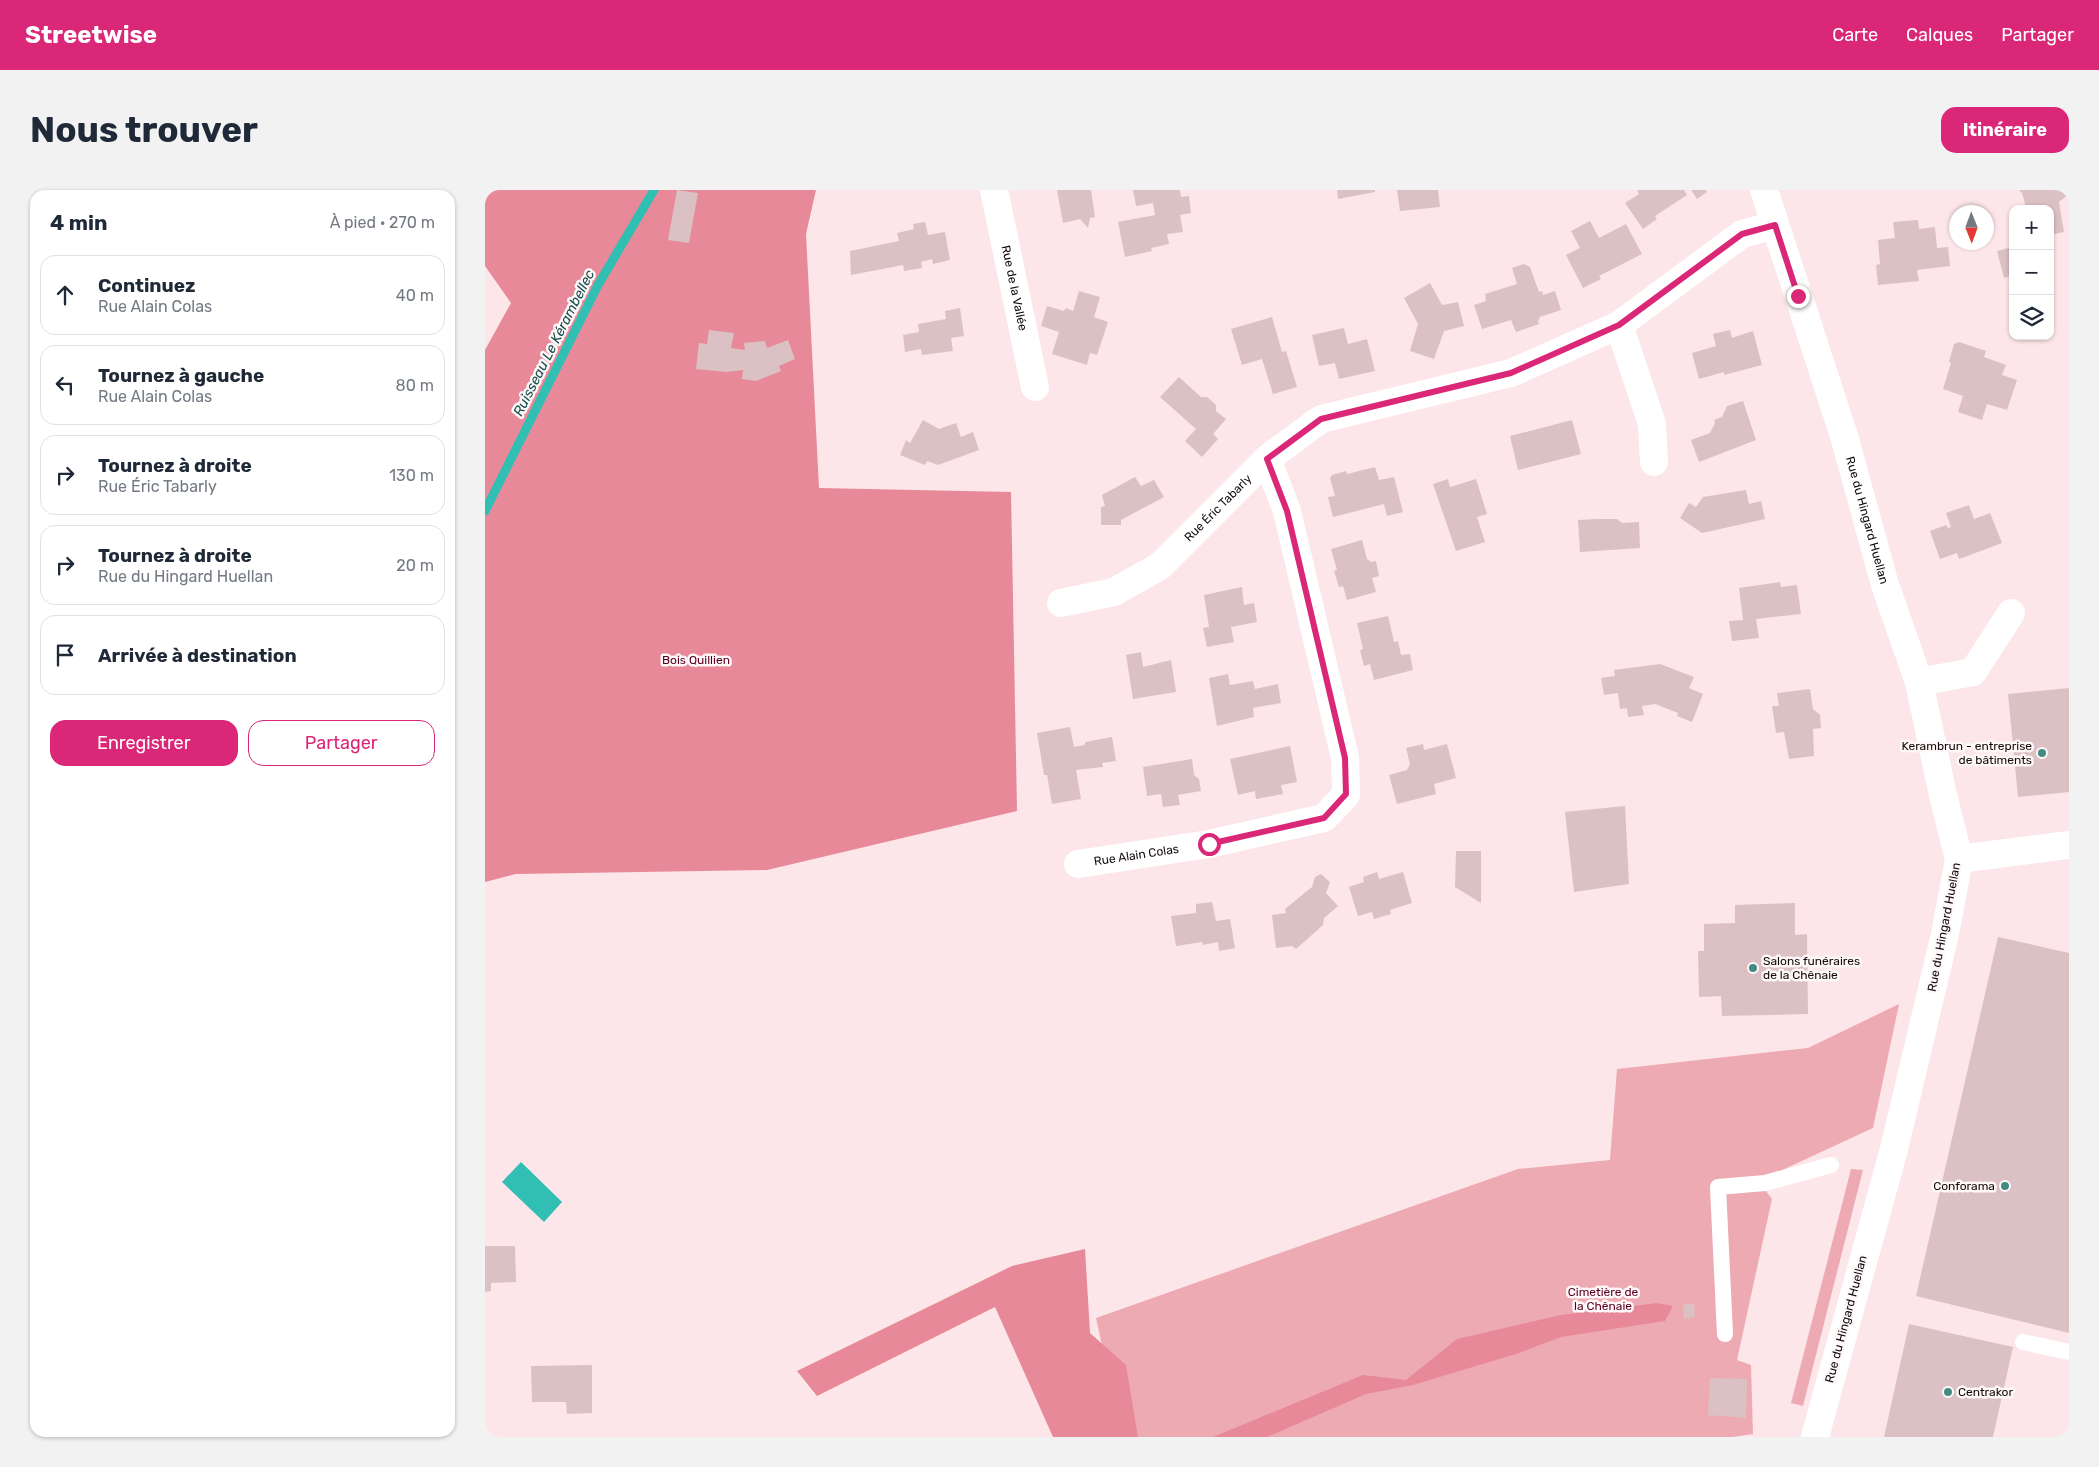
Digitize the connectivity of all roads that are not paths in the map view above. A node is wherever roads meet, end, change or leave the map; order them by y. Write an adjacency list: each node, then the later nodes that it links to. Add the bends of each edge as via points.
1 (994, 190): 5 (street, Rue de la Vallée)
2 (1764, 190): 3 (street, Rue du Hingard Huellan)
3 (1775, 225): 4 (street, Rue Éric Tabarly, via 1742,234); 10 (street, Rue du Hingard Huellan, via 1844,436 1885,585)
4 (1619, 325): 6 (street, Rue Éric Tabarly, via 1511,373 1321,419); 7 (street, via 1652,424)
5 (1035, 387)
6 (1267, 459): 8 (street, Rue Éric Tabarly, via 1160,566 1114,592); 13 (street, Rue Alain Colas, via 1287,511 1339,730 1345,758 1346,794 1324,818 1209,844)
7 (1654, 462)
8 (1061, 603)
9 (2011, 613): 10 (street, via 1973,672)
10 (1919, 682): 12 (street, Rue du Hingard Huellan)
11 (2069, 845): 12 (street)
12 (1959, 859): 18 (street, Rue du Hingard Huellan, via 1945,934 1894,1149)
13 (1078, 864)
14 (1831, 1165): 15 (lane, via 1765,1183 1718,1186)
15 (1725, 1334)
16 (2023, 1342): 17 (lane)
17 (2069, 1352)
18 (1815, 1437)

